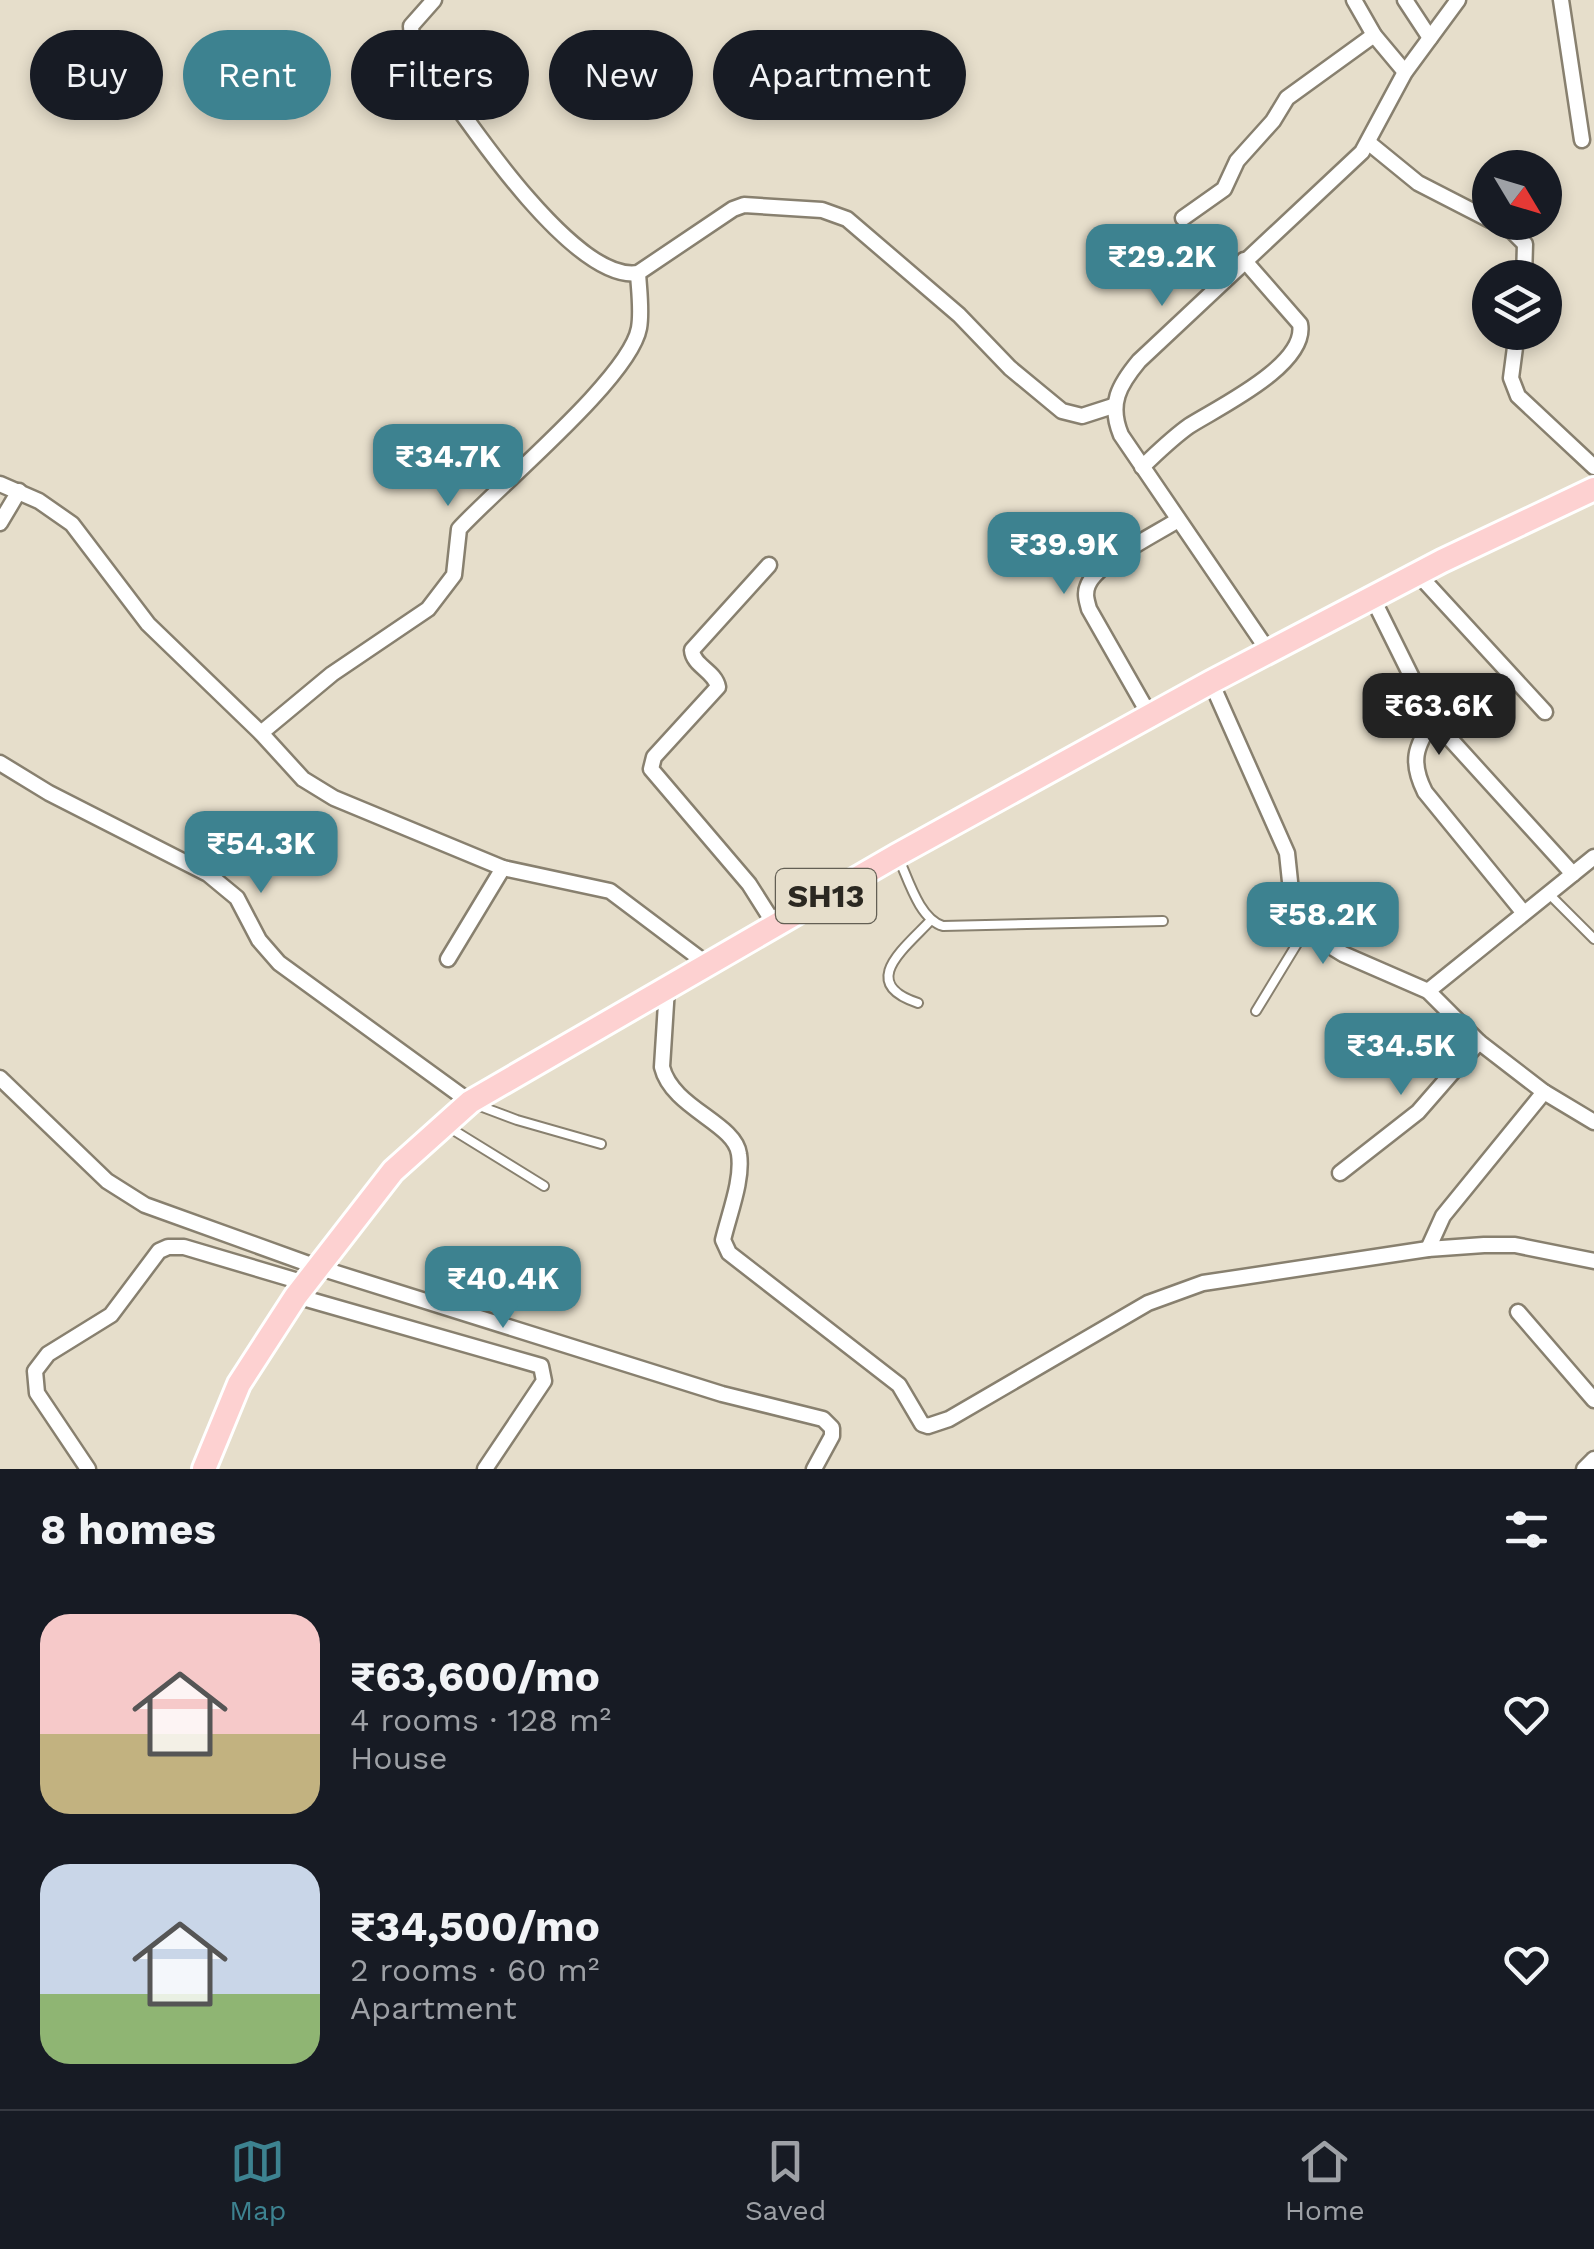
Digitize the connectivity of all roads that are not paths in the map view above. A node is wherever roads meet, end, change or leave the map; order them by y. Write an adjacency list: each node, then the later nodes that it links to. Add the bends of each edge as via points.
1 (434, 0): 14 (street, via 411,26 412,39 500,166 590,256)
2 (1354, 0): 6 (street)
3 (1405, 0): 7 (street)
4 (1458, 0): 7 (street)
5 (1561, 0): 9 (street)
6 (1374, 35): 8 (street); 12 (street, via 1287,98 1224,188)
7 (1430, 38): 8 (street)
8 (1406, 72): 10 (street)
9 (1582, 140)
10 (1369, 143): 11 (street, via 1418,183); 13 (street)
11 (1472, 210)
12 (1183, 218)
13 (1244, 260): 16 (street, via 1139,361); 17 (street, via 1300,324 1297,344 1260,385 1186,428)
14 (638, 274): 16 (street, via 744,205 822,210 860,228 1062,411 1082,416); 31 (street, via 639,327 626,357 459,529 446,589 414,621 332,674)
15 (1515, 350): 19 (street, via 1511,378 1518,396)
16 (1113, 406): 17 (street, via 1120,435)
17 (1142, 468): 21 (street)
18 (0, 484): 20 (street)
19 (1593, 485): 24 (main road, SH13)
20 (19, 491): 22 (street); 31 (street, via 72,524 148,624)
21 (1178, 520): 26 (street); 29 (street, via 1104,568 1086,593)
22 (0, 523)
23 (769, 565): 41 (street, via 692,650 718,687 654,757 652,769)
24 (1418, 574): 25 (main road, SH13); 28 (street)
25 (1372, 597): 26 (main road, SH13); 30 (street)
26 (1269, 652): 27 (main road, SH13)
27 (1211, 682): 29 (main road, SH13); 42 (street, via 1286,853 1293,910)
28 (1545, 712)
29 (1150, 716): 33 (main road, SH13)
30 (1433, 720): 36 (street); 38 (street, via 1414,754 1425,792)
31 (261, 733): 35 (street, via 290,768 334,798)
32 (0, 762): 53 (street, via 217,881 278,962)
33 (897, 855): 39 (lane); 41 (main road, SH13)
34 (1594, 857): 36 (street)
35 (502, 868): 44 (street); 45 (street, via 610,892)
36 (1572, 874): 37 (street)
37 (1548, 893): 38 (street); 43 (lane)
38 (1523, 912): 47 (street)
39 (931, 920): 40 (lane, via 944,926); 48 (lane, via 888,975 896,994)
40 (1162, 921)
41 (775, 925): 45 (main road, SH13)
42 (1306, 930): 47 (street); 49 (lane)
43 (1594, 939)
44 (448, 960)
45 (707, 964): 46 (main road, SH13)
46 (666, 988): 53 (main road, SH13); 59 (street, via 664,1078 739,1151 723,1240 730,1253 900,1385 922,1424 948,1418 1174,1291)
47 (1428, 990): 50 (street)
48 (918, 1003)
49 (1256, 1011)
50 (1479, 1042): 52 (street); 57 (street, via 1418,1112)
51 (0, 1078): 61 (street, via 123,1193)
52 (1544, 1092): 54 (street); 59 (street, via 1444,1216)
53 (470, 1102): 55 (main road, SH13); 56 (lane)
54 (1594, 1122)
55 (444, 1124): 58 (lane); 61 (main road, SH13, via 393,1172)
56 (602, 1144)
57 (1340, 1173)
58 (544, 1186)
59 (1428, 1249): 60 (street, via 1515,1245)
60 (1594, 1260)
61 (306, 1282): 65 (street, via 184,1248 159,1251 111,1315 48,1354 35,1371 37,1392); 66 (main road, SH13, via 239,1384); 67 (street, via 541,1366 544,1381); 68 (street, via 823,1418 832,1436)
62 (1518, 1312): 63 (street)
63 (1594, 1400)
64 (1594, 1459): 69 (street)
65 (88, 1469)
66 (204, 1469)
67 (485, 1469)
68 (814, 1469)
69 (1584, 1469)

